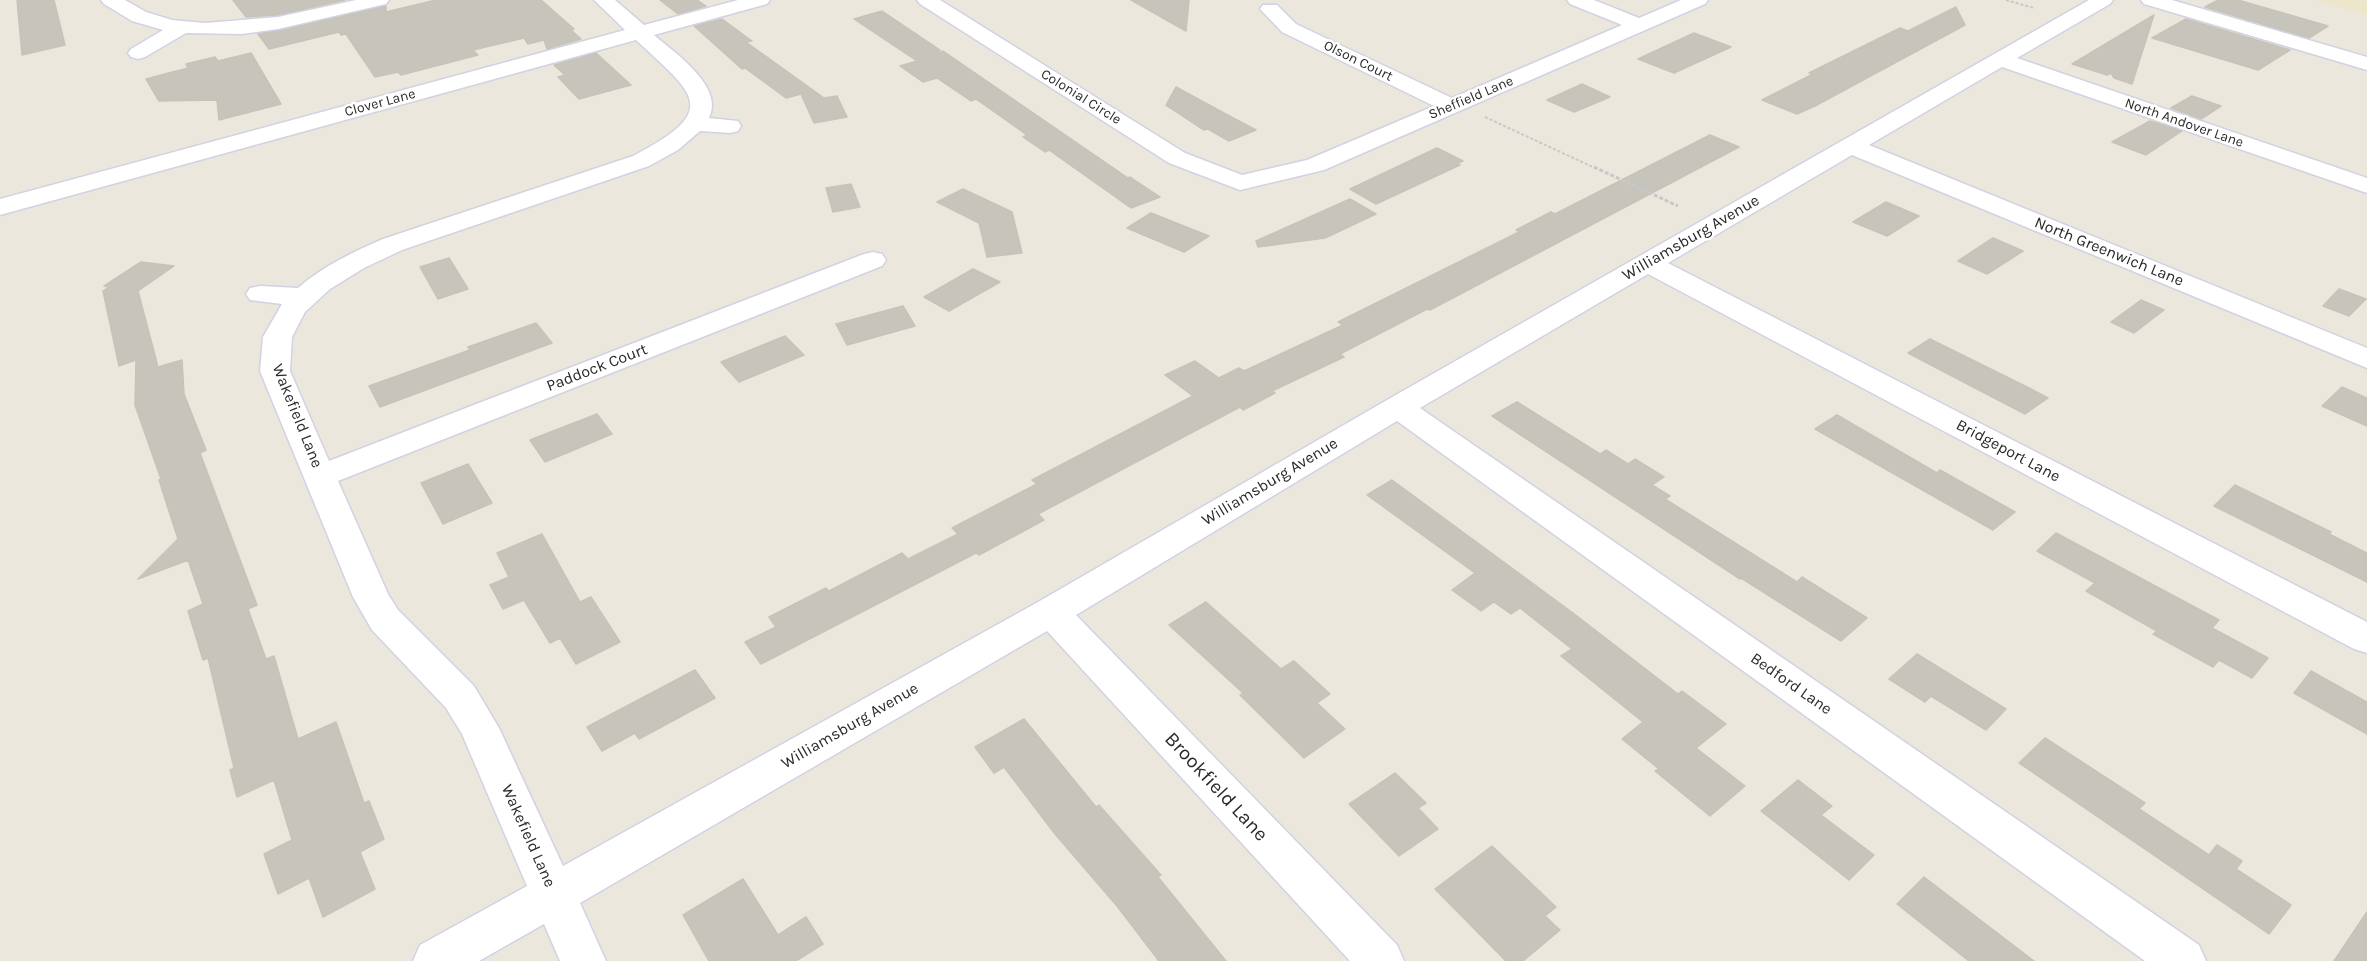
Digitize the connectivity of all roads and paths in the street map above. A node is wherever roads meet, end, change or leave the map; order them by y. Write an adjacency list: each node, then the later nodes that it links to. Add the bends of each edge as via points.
1 (111, 0): 14 (street, via 138,17)
2 (379, 0): 14 (street, via 259,25)
3 (604, 0): 15 (street)
4 (760, 0): 15 (street, Clover Lane)
5 (927, 0): 24 (street, Colonial Circle, via 1177,158)
6 (1577, 0): 13 (street)
7 (1698, 0): 13 (street, Sheffield Lane)
8 (2006, 0): 12 (path)
9 (2103, 0): 17 (street, Williamsburg Avenue)
10 (2151, 0): 18 (street)
11 (1270, 9): 19 (street, Olson Court, via 1289,28)
12 (2034, 9)
13 (1639, 25): 19 (street, Sheffield Lane)
14 (182, 27): 16 (street)
15 (638, 33): 21 (street, via 699,90 702,104); 27 (street, Clover Lane)
16 (138, 53)
17 (2002, 60): 23 (street, Williamsburg Avenue); 25 (street, North Andover Lane)
18 (2367, 64)
19 (1452, 106): 24 (street, Sheffield Lane, via 1302,170)
20 (1476, 113): 26 (path)
21 (694, 124): 22 (street); 31 (street, Wakefield Lane, via 641,161 378,250 350,263)
22 (730, 126)
23 (1852, 146): 29 (street, Williamsburg Avenue); 32 (street, North Greenwich Lane)
24 (1240, 183)
25 (2367, 186)
26 (1678, 206)
27 (0, 207)
28 (873, 260): 34 (street, Paddock Court)
29 (1648, 263): 33 (street, Williamsburg Avenue); 36 (street, Bridgeport Lane)
30 (260, 294): 31 (street)
31 (304, 297): 34 (street, Wakefield Lane, via 278,334 273,356 275,371)
32 (2367, 359)
33 (1398, 407): 35 (street, Williamsburg Avenue); 41 (street, Bedford Lane)
34 (321, 476): 37 (street, Wakefield Lane, via 384,620 460,697 479,728)
35 (1051, 612): 37 (street, Williamsburg Avenue); 40 (street, Brookfield Lane)
36 (2367, 639)
37 (554, 894): 38 (street, Williamsburg Avenue); 39 (street, Wakefield Lane)
38 (436, 961)
39 (583, 961)
40 (1382, 961)
41 (2183, 961)

